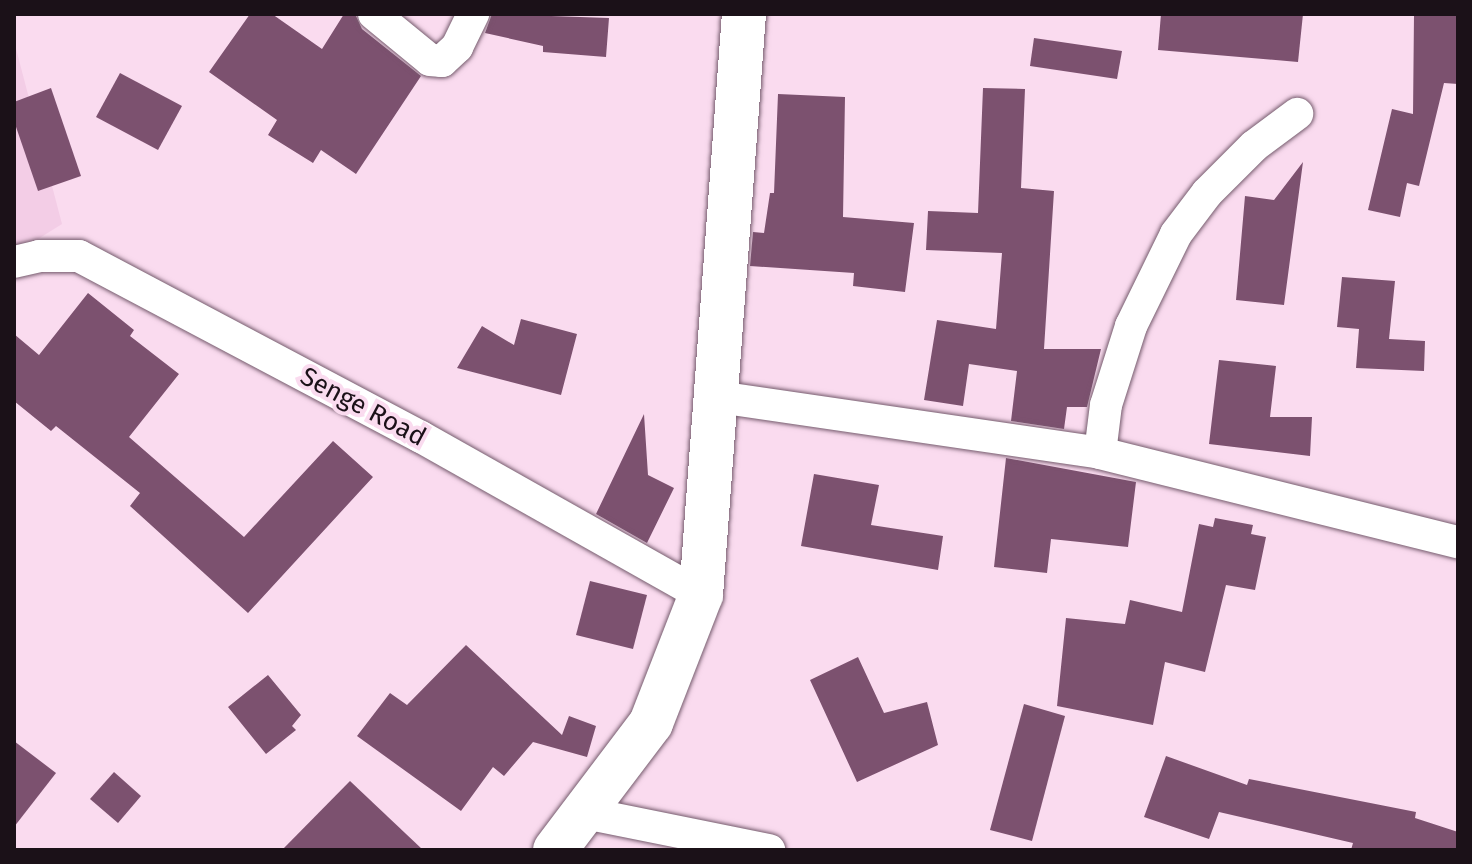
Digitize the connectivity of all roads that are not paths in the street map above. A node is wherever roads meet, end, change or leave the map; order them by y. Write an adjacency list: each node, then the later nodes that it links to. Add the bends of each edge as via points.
1 (374, 14): 2 (street, via 430,60 442,61 457,47)
2 (473, 14)
3 (744, 14): 6 (street)
4 (1297, 114): 7 (street, via 1254,146 1176,234 1131,326 1106,405)
5 (14, 262): 9 (street, Senge Road, via 79,256 421,437)
6 (718, 397): 7 (street); 9 (street)
7 (1100, 453): 8 (street)
8 (1458, 542)
9 (701, 595): 10 (street, via 651,723)
10 (585, 813): 11 (street); 12 (street)
11 (555, 850)
12 (769, 850)

